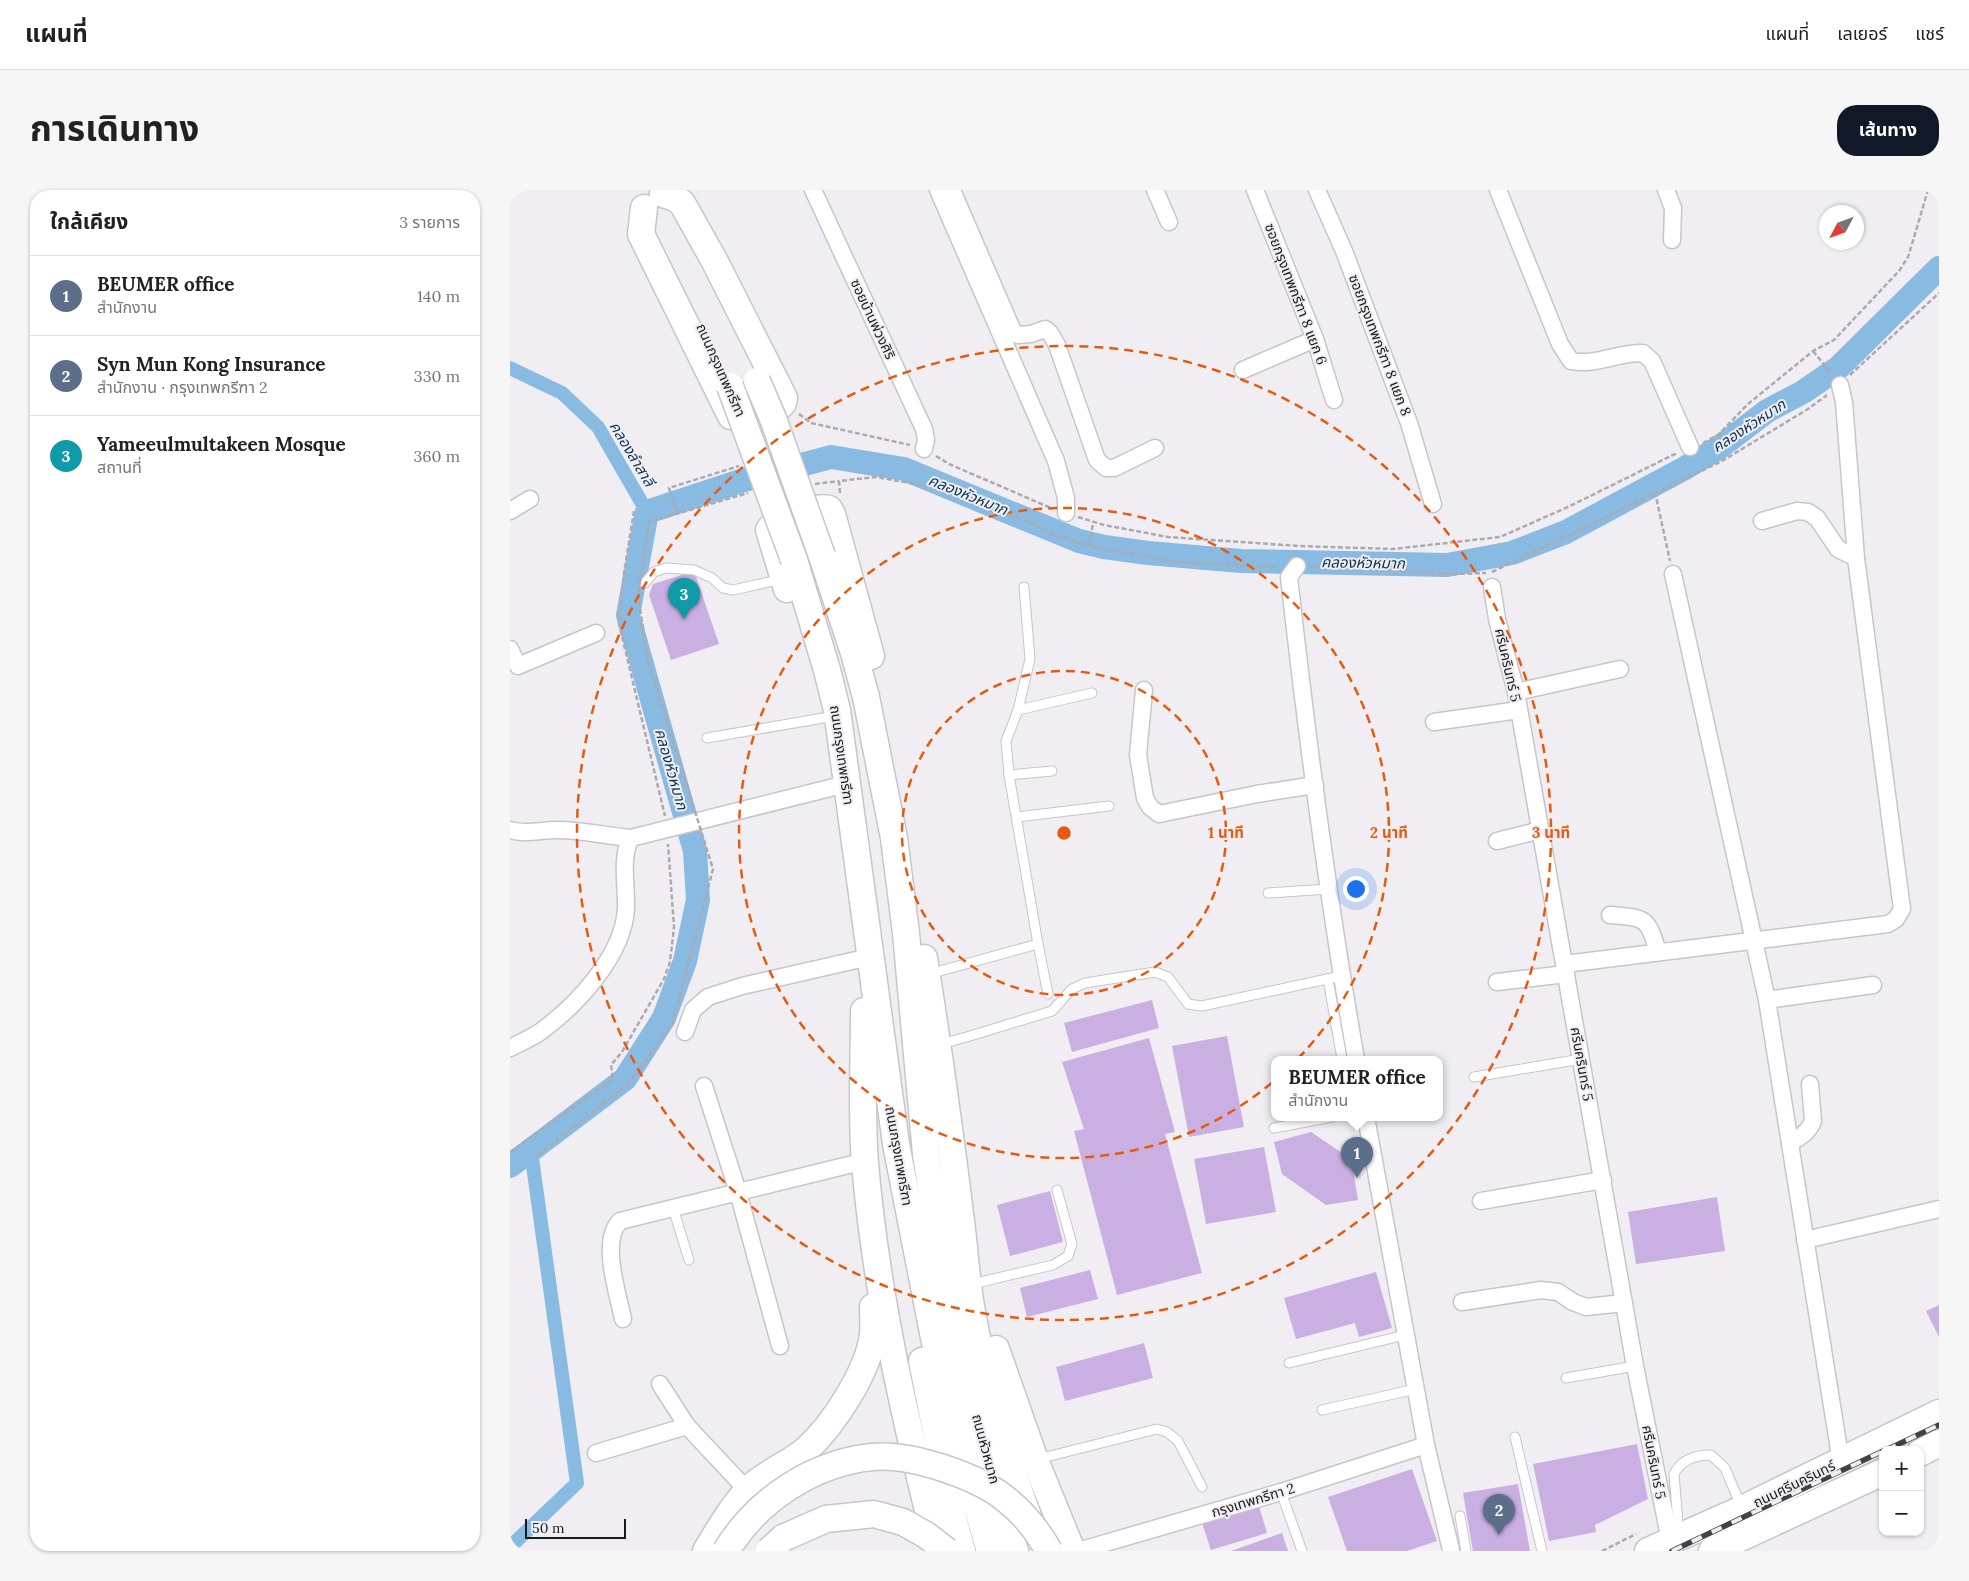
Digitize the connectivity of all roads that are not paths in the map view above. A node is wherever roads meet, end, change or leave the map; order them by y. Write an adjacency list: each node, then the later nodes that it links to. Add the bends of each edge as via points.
1 (813, 190): 18 (street, ซอยบ้านพ่วงศิริ, via 924,429)
2 (938, 190): 22 (street, via 1056,461 1064,486)
3 (952, 190): 17 (street, via 1012,329 1017,335 1045,329 1057,345 1097,460 1106,468 1114,468)
4 (1155, 190): 10 (street)
5 (1255, 190): 12 (street, ซอยกรุงเทพกรีฑา 8 แยก 6)
6 (1317, 190): 20 (street, ซอยกรุงเทพกรีฑา 8 แยก 8, via 1410,423)
7 (1498, 190): 16 (street, via 1560,344 1571,360 1585,363 1643,353 1652,361)
8 (1666, 190): 11 (street, via 1673,208)
9 (651, 195): 9 (main road, via 673,197 682,203 784,398 780,406 740,417 730,416 641,234); 26 (main road, ถนนกรุงเทพกรีฑา, bridge, via 730,386); 37 (main road, ถนนกรุงเทพกรีฑา, bridge, via 757,381 822,556)
10 (1169, 222)
11 (1672, 240)
12 (1315, 339): 13 (street); 15 (street, ซอยกรุงเทพกรีฑา 8 แยก 6)
13 (1243, 370)
14 (1838, 382): 24 (street, via 1844,402)
15 (1334, 400)
16 (1690, 447)
17 (1155, 448)
18 (924, 450)
19 (530, 499): 21 (street)
20 (1433, 504)
21 (510, 511)
22 (1066, 513)
23 (1762, 521): 24 (street, via 1797,511 1808,512 1817,518 1838,549)
24 (1856, 558): 58 (street, via 1902,909 1888,924)
25 (1297, 566): 46 (street, via 1289,577)
26 (789, 570): 28 (lane, via 734,590 724,588 694,570 666,568 654,572); 37 (main road, via 769,530 794,515 820,507 829,509 871,651 873,683); 40 (main road, ถนนกรุงเทพกรีฑา, via 827,670)
27 (1673, 574): 58 (street)
28 (645, 583)
29 (1024, 587): 38 (lane, via 1030,659)
30 (1492, 587): 35 (street, ศรีนครินทร์ 5)
31 (596, 633): 32 (street, via 518,666)
32 (510, 649)
33 (1620, 669): 35 (street)
34 (1144, 690): 46 (street, via 1138,755 1145,798 1159,814)
35 (1516, 692): 39 (street, ศรีนครินทร์ 5)
36 (1092, 693): 38 (lane)
37 (866, 697): 52 (main road, ถนนกรุงเทพกรีฑา)
38 (1018, 710): 44 (lane, via 1006,741)
39 (1519, 710): 41 (street); 50 (street, ศรีนครินทร์ 5)
40 (837, 713): 42 (lane); 45 (main road, ถนนกรุงเทพกรีฑา)
41 (1434, 722)
42 (707, 738)
43 (1052, 771): 44 (lane)
44 (1009, 775): 48 (lane)
45 (846, 784): 51 (street); 57 (main road, ถนนกรุงเทพกรีฑา)
46 (1315, 785): 54 (street)
47 (1109, 806): 48 (lane)
48 (1017, 817): 59 (lane)
49 (510, 830): 51 (street, via 521,833 581,831)
50 (1541, 830): 53 (street); 62 (street, ศรีนครินทร์ 5)
51 (631, 838): 71 (street, via 626,847 625,921 617,944 602,969 570,1007 539,1033)
52 (894, 838): 63 (main road, via 911,894); 100 (main road, ถนนกรุงเทพกรีฑา)
53 (1497, 841)
54 (1329, 889): 55 (lane); 64 (street)
55 (1268, 892)
56 (1610, 915): 60 (street, via 1643,920 1650,926)
57 (865, 925): 61 (main road); 82 (main road, ถนนกรุงเทพกรีฑา)
58 (1753, 940): 60 (street); 68 (street)
59 (1038, 944): 63 (lane); 67 (lane)
60 (1658, 952): 62 (street)
61 (865, 958): 69 (street, via 708,997 692,1010); 83 (main road)
62 (1566, 969): 65 (street); 74 (street, ศรีนครินทร์ 5)
63 (927, 975): 70 (main road)
64 (1334, 978): 70 (lane, via 1202,1006 1188,1004 1168,977 1155,972 1085,983 1072,989 1052,1011); 72 (lane); 73 (street)
65 (1497, 982)
66 (1873, 985): 68 (street)
67 (1048, 994)
68 (1767, 1000): 81 (street)
69 (685, 1032)
70 (937, 1045): 91 (main road)
71 (510, 1048)
72 (1342, 1056)
73 (1355, 1056)
74 (1581, 1059): 75 (lane); 84 (street, ศรีนครินทร์ 5)
75 (1474, 1077)
76 (1810, 1084): 81 (street, via 1811,1127)
77 (704, 1086): 86 (street)
78 (1311, 1121): 80 (lane)
79 (1367, 1121): 98 (street)
80 (1274, 1128)
81 (1790, 1143): 92 (street)
82 (896, 1144): 100 (main road, ถนนกรุงเทพกรีฑา); 129 (main road, via 901,1246 933,1424)
83 (865, 1161): 86 (street); 90 (main road)
84 (1603, 1180): 87 (street); 96 (street, ศรีนครินทร์ 5)
85 (1057, 1190): 94 (lane, via 1072,1244 1068,1256 1053,1265)
86 (738, 1192): 88 (street); 99 (street)
87 (1481, 1202)
88 (673, 1208): 93 (lane); 97 (street, via 620,1221 616,1225 611,1240 612,1267)
89 (1939, 1209): 92 (street)
90 (870, 1214): 118 (main road, via 873,1336 860,1377 840,1410 807,1449); 127 (main road, bridge, via 888,1333)
91 (961, 1223): 94 (main road); 132 (main road, via 969,1294 985,1368 1020,1494)
92 (1805, 1240): 115 (street)
93 (689, 1260)
94 (976, 1283): 114 (main road, via 993,1342)
95 (1462, 1302): 96 (street, via 1542,1290 1558,1292 1586,1307)
96 (1624, 1302): 102 (street, ศรีนครินทร์ 5)
97 (623, 1319)
98 (1405, 1335): 101 (lane); 105 (street)
99 (780, 1346)
100 (948, 1350): 130 (main road, ถนนหัวหมาก, via 956,1435); 131 (main road, ถนนหัวหมาก, via 980,1431)
101 (1289, 1362)
102 (1635, 1366): 103 (lane); 122 (street, ศรีนครินทร์ 5)
103 (1566, 1378)
104 (660, 1384): 108 (street)
105 (1416, 1388): 106 (lane); 111 (street)
106 (1322, 1410)
107 (1939, 1413): 115 (main road, ถนนศรีนครินทร์)
108 (687, 1426): 113 (street); 118 (street)
109 (1515, 1437): 137 (lane)
110 (1939, 1443): 112 (main road)
111 (1426, 1445): 119 (street, กรุงเทพกรีฑา 2); 123 (street)
112 (1924, 1451)
113 (596, 1453)
114 (1036, 1460): 117 (lane, via 1157,1429 1178,1440); 134 (main road)
115 (1841, 1462): 120 (main road, ถนนศรีนครินทร์)
116 (1879, 1474): 138 (main road, ถนนศรีนครินทร์)
117 (1202, 1487)
118 (748, 1491): 124 (main road)
119 (1281, 1492): 135 (street, กรุงเทพกรีฑา 2); 136 (lane)
120 (1742, 1509): 122 (main road, ถนนศรีนครินทร์); 122 (lane, via 1725,1468 1710,1455 1702,1455 1683,1462 1674,1474)
121 (1460, 1516): 123 (lane)
122 (1665, 1537)
123 (1458, 1550)
124 (706, 1551)
125 (726, 1551): 133 (main road, bridge, via 755,1514 791,1485 832,1466 873,1457 919,1460 967,1476 1007,1500 1041,1536)
126 (769, 1551): 128 (main road, bridge, via 783,1538 826,1519 874,1514 903,1522)
127 (938, 1551)
128 (947, 1551)
129 (962, 1551)
130 (990, 1551)
131 (1015, 1551)
132 (1041, 1551)
133 (1048, 1551)
134 (1072, 1551)
135 (1078, 1551)
136 (1302, 1551)
137 (1542, 1551)
138 (1712, 1551)

